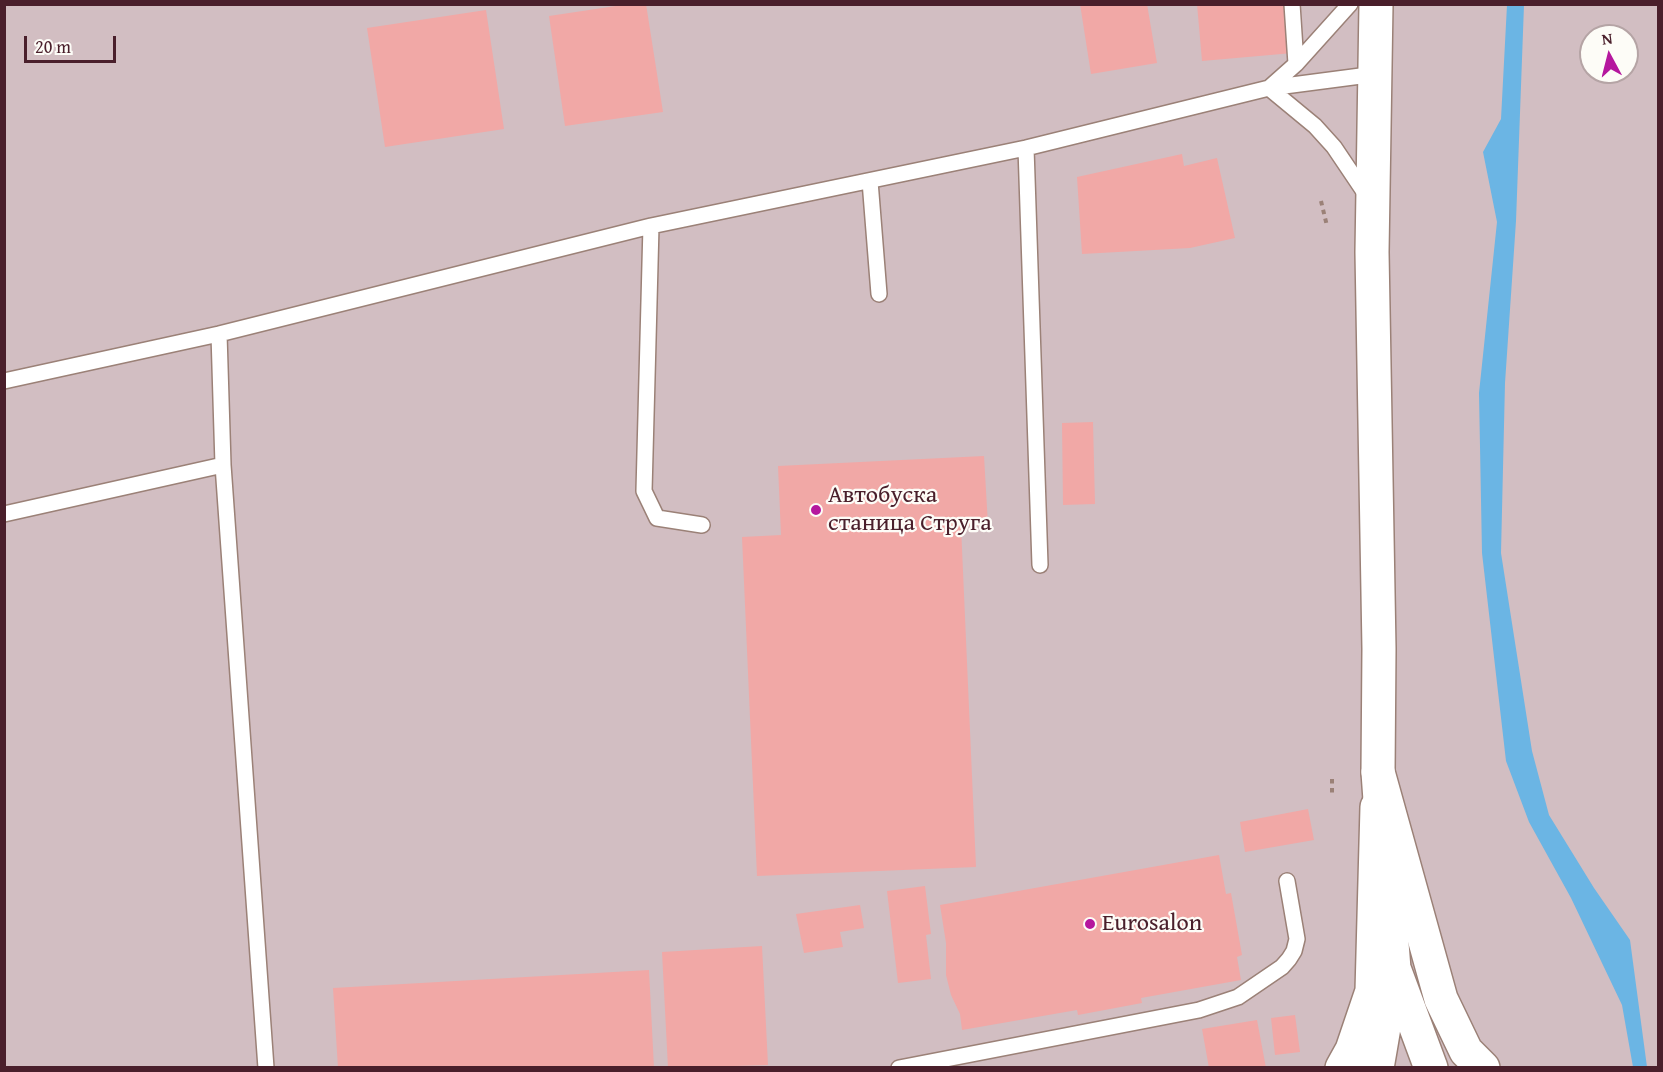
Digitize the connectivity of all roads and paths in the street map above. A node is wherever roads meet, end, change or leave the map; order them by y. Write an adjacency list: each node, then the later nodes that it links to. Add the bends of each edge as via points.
1 (1292, 4): 4 (lane)
2 (1350, 4): 4 (lane)
3 (1376, 4): 5 (main road)
4 (1296, 64): 6 (lane)
5 (1376, 74): 6 (lane); 10 (main road)
6 (1269, 88): 7 (lane); 10 (lane, via 1334,147)
7 (1026, 148): 8 (lane); 19 (lane)
8 (870, 181): 11 (lane); 13 (lane)
9 (1321, 201): 12 (path)
10 (1373, 206): 20 (main road)
11 (651, 226): 14 (lane); 18 (lane, via 644,491 657,518)
12 (1328, 226)
13 (879, 294)
14 (219, 334): 15 (lane); 16 (lane)
15 (4, 381)
16 (223, 465): 17 (lane); 27 (lane)
17 (4, 514)
18 (702, 525)
19 (1041, 566)
20 (1378, 772): 24 (main road); 29 (main road, via 1372,991); 32 (main road, via 1441,999 1467,1052)
21 (1332, 779): 22 (path)
22 (1332, 796)
23 (1287, 881): 25 (lane, via 1297,939 1294,951 1282,967 1238,997 1199,1010)
24 (1394, 969): 30 (main road); 31 (main road)
25 (937, 1064): 26 (lane)
26 (916, 1066): 28 (lane)
27 (266, 1068)
28 (899, 1068)
29 (1342, 1068)
30 (1377, 1068)
31 (1431, 1068)
32 (1483, 1068)

